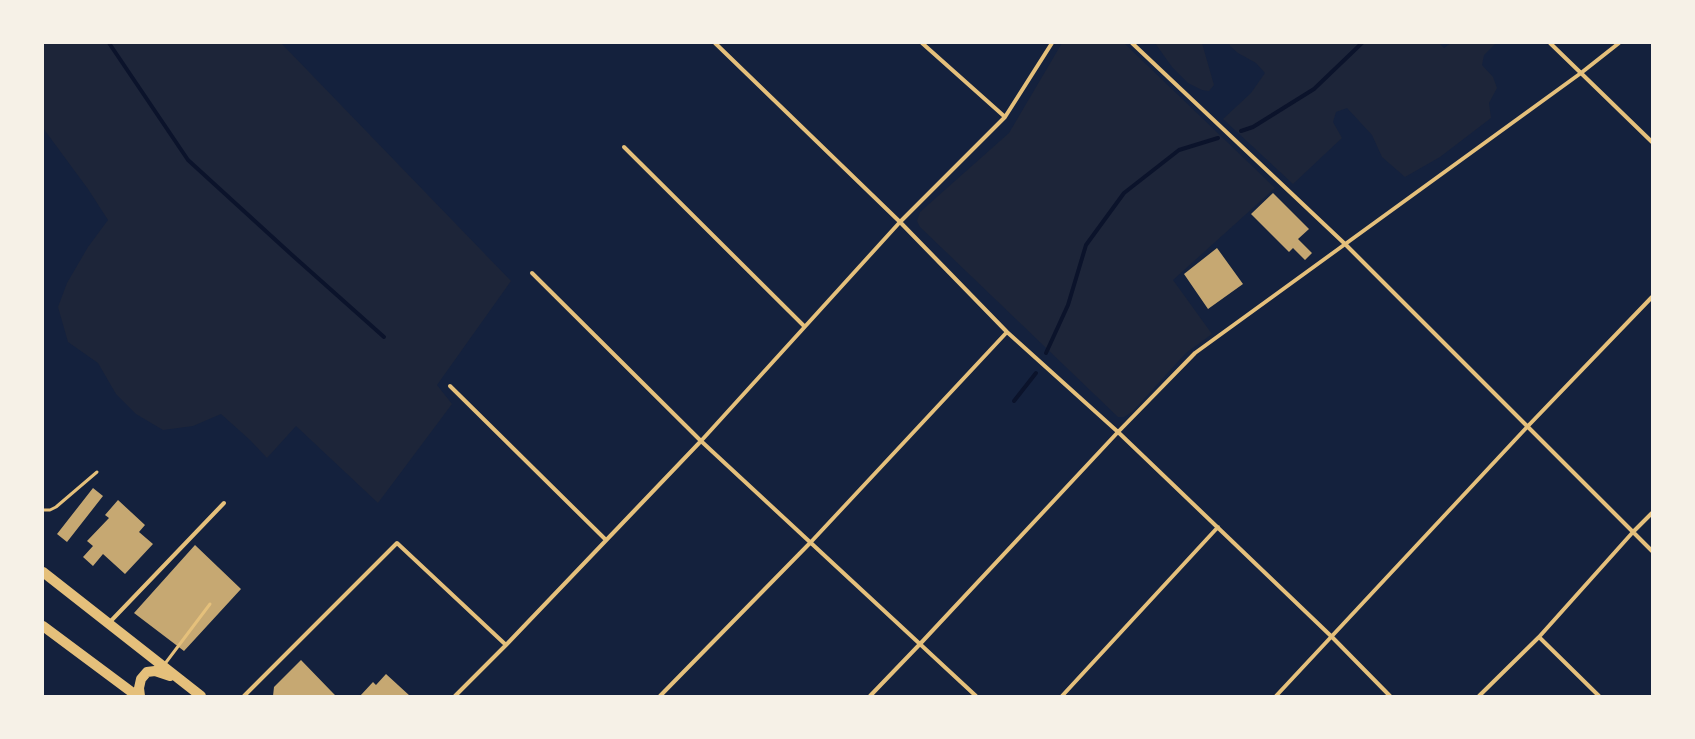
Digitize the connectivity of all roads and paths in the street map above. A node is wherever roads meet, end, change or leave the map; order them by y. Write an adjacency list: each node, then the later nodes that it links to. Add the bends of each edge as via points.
1 (715, 43): 11 (street)
2 (922, 43): 8 (street)
3 (1052, 43): 8 (street)
4 (1132, 43): 12 (street)
5 (1550, 43): 7 (street)
6 (1619, 43): 7 (street)
7 (1581, 73): 9 (street); 12 (street)
8 (1005, 117): 11 (street)
9 (1652, 142)
10 (624, 147): 15 (street)
11 (900, 222): 15 (street); 16 (street)
12 (1345, 244): 18 (street); 19 (street, via 1195,353)
13 (532, 273): 20 (street)
14 (1652, 297): 18 (street)
15 (804, 326): 20 (street)
16 (1007, 332): 19 (street); 28 (street)
17 (450, 386): 27 (street)
18 (1528, 426): 26 (street); 34 (street)
19 (1118, 432): 25 (street); 36 (street)
20 (701, 441): 27 (street); 28 (street)
21 (97, 472): 23 (lane, via 56,507)
22 (224, 503): 32 (street)
23 (43, 510)
24 (1652, 513): 26 (street)
25 (1218, 527): 34 (street); 48 (street)
26 (1633, 532): 29 (street); 35 (street)
27 (606, 540): 37 (street)
28 (810, 543): 36 (street); 45 (street)
29 (1652, 551)
30 (43, 572): 32 (main road)
31 (210, 604): 38 (lane)
32 (108, 624): 38 (main road)
33 (43, 626): 40 (main road)
34 (1332, 637): 49 (street); 50 (street)
35 (1539, 637): 51 (street); 52 (street)
36 (920, 644): 46 (street); 47 (street)
37 (506, 645): 43 (street, via 397,543); 44 (street)
38 (163, 667): 39 (main road)
39 (179, 680): 41 (main road, via 155,671 147,672 141,678); 42 (main road)
40 (137, 696)
41 (140, 696)
42 (201, 696)
43 (244, 696)
44 (455, 696)
45 (660, 696)
46 (870, 696)
47 (976, 696)
48 (1062, 696)
49 (1276, 696)
50 (1390, 696)
51 (1479, 696)
52 (1599, 696)

